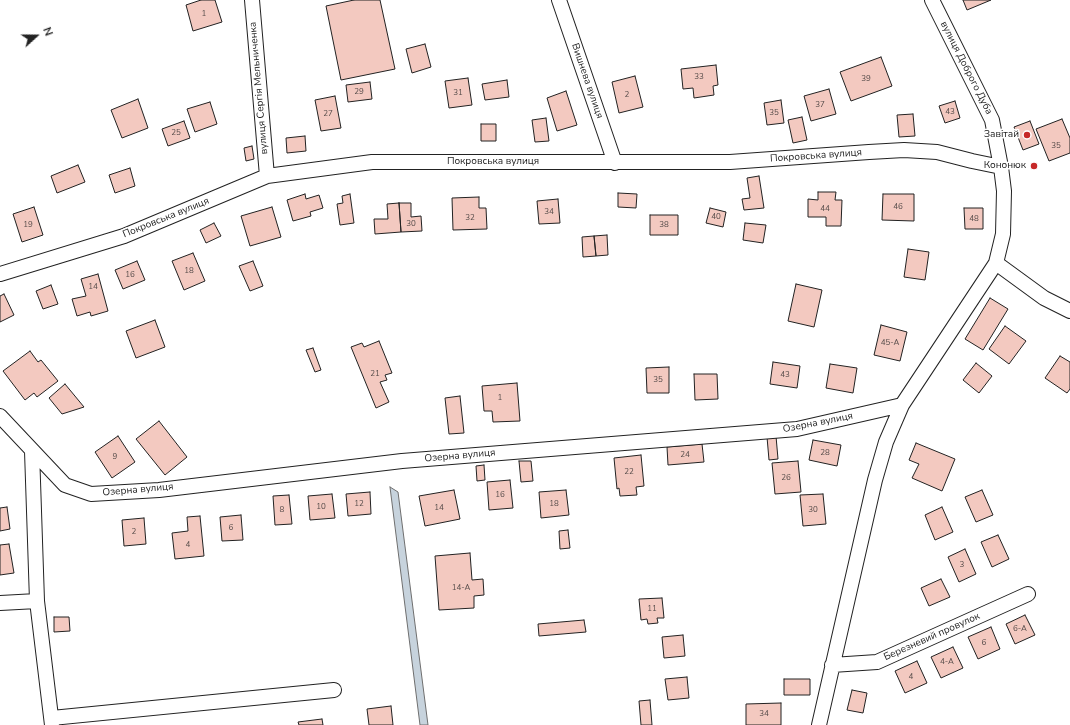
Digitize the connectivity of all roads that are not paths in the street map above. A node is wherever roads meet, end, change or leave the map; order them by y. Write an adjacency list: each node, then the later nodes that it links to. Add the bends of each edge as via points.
1 (252, 0): 6 (street, вулиця Сергія Мельниченка)
2 (558, 0): 4 (street, Вишнева вулиця)
3 (932, 0): 5 (street, вулиця Доброго Дуба, via 992,120)
4 (615, 162): 5 (street, Покровська вулиця, via 730,162 904,150 937,152); 6 (street, Покровська вулиця, via 372,162)
5 (1002, 167): 7 (street, вулиця Доброго Дуба, via 1003,234)
6 (267, 176): 8 (street, Покровська вулиця, via 124,236)
7 (996, 263): 9 (street, via 1044,298); 10 (street)
8 (0, 274)
9 (1070, 311)
10 (902, 405): 12 (street, Озерна вулиця, via 797,429 402,461 159,490 91,494 65,485); 16 (street, via 886,442 875,480)
11 (0, 416): 12 (street, Озерна вулиця)
12 (32, 451): 14 (street)
13 (1028, 594): 16 (street, Березневий провулок, via 877,662)
14 (37, 601): 15 (street); 18 (street)
15 (0, 604)
16 (832, 665): 19 (street)
17 (334, 690): 18 (street)
18 (52, 721)
19 (819, 725)

